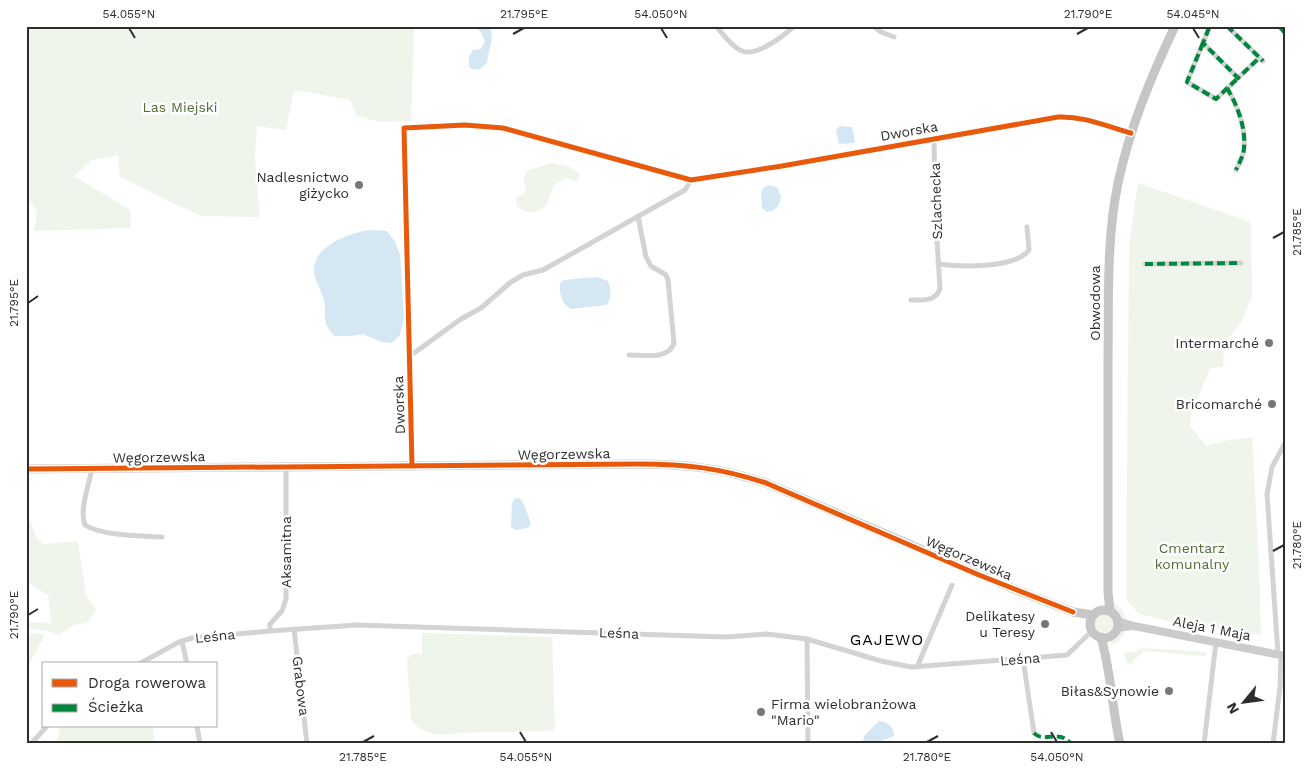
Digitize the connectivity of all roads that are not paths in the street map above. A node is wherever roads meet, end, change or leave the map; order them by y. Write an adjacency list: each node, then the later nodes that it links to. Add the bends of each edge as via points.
1 (716, 26): 2 (street, via 736,48 749,52 764,47)
2 (794, 26)
3 (873, 26): 7 (street)
4 (1174, 26): 11 (main road, Obwodowa)
5 (1227, 26): 9 (street, via 1261,60)
6 (1209, 28): 8 (street)
7 (894, 37)
8 (1203, 43): 9 (street); 10 (street, via 1187,82 1216,100)
9 (1238, 78): 10 (street)
10 (1227, 88): 13 (street, via 1244,128 1244,149)
11 (1130, 133): 12 (street, Dworska, via 1072,116); 30 (main road, Obwodowa, via 1117,193 1109,260)
12 (934, 138): 14 (street, Dworska); 18 (street, Szlachecka)
13 (1236, 170)
14 (691, 180): 15 (street, via 687,189); 21 (street, Dworska, via 502,128 465,125 404,128)
15 (638, 216): 21 (street, via 543,270 517,278 481,308); 22 (street, via 646,257 651,266 666,275 668,280 674,344 664,354)
16 (1028, 227): 18 (street, via 1029,250 1022,258 985,265)
17 (1241, 263): 19 (street)
18 (938, 264): 20 (street, Szlachecka, via 940,289 936,296 928,300)
19 (1145, 264)
20 (911, 300)
21 (409, 354): 24 (street, Dworska)
22 (629, 355)
23 (1285, 444): 39 (street, via 1272,467 1267,494)
24 (412, 466): 25 (main road, Węgorzewska); 31 (main road, Węgorzewska, via 666,464 724,470 766,482 979,575 1073,612)
25 (286, 467): 27 (main road, Węgorzewska); 34 (street, Aksamitna, via 286,598 282,611 270,624)
26 (26, 469): 27 (main road, Węgorzewska)
27 (92, 469): 28 (street, via 85,500 85,525 131,536)
28 (162, 537)
29 (952, 585): 43 (street)
30 (1106, 610): 31 (main road); 32 (main road)
31 (1091, 623): 35 (main road); 40 (street, Leśna, via 1067,655)
32 (1117, 624): 35 (main road); 38 (street, Aleja 1 Maja)
33 (294, 629): 34 (street, Leśna); 36 (street, Leśna, via 356,625 726,637 767,634); 49 (street, Grabowa)
34 (270, 631): 37 (street, Leśna)
35 (1105, 637): 51 (main road)
36 (807, 639): 43 (street, Leśna, via 901,666); 50 (street)
37 (182, 641): 41 (street, Leśna); 42 (street)
38 (1216, 642): 39 (street, Aleja 1 Maja); 52 (street)
39 (1281, 655): 53 (street)
40 (1023, 659): 43 (street, Leśna); 46 (street)
41 (144, 662)
42 (187, 662)
43 (917, 667)
44 (45, 728): 47 (street)
45 (198, 728): 48 (street)
46 (1034, 733)
47 (31, 744)
48 (200, 744)
49 (308, 744)
50 (808, 744)
51 (1120, 744)
52 (1204, 744)
53 (1273, 744)

